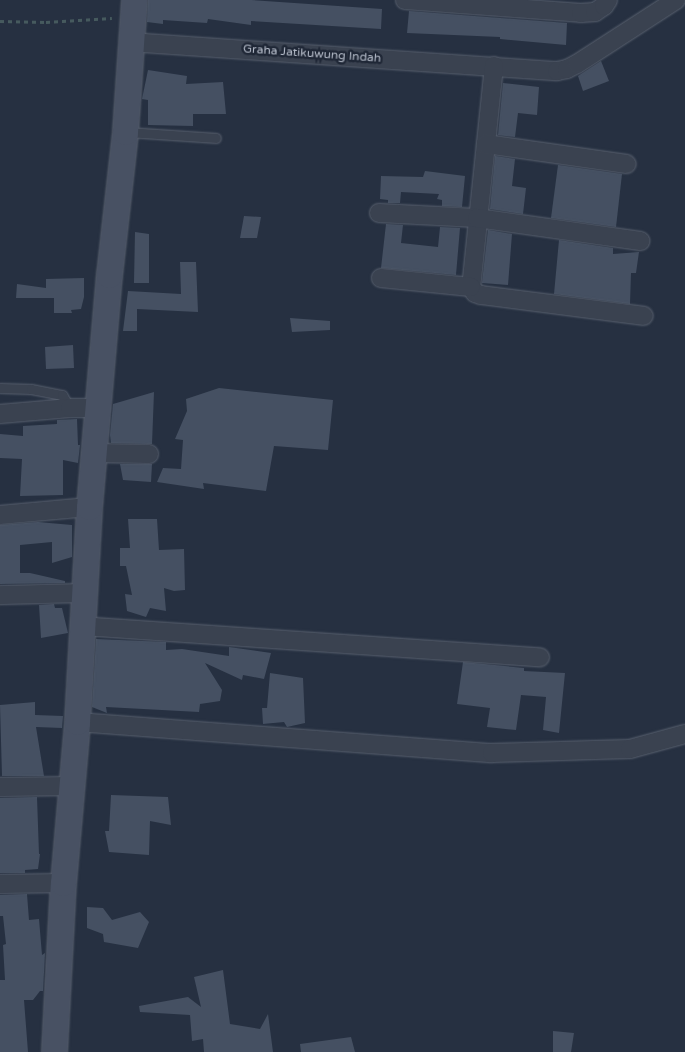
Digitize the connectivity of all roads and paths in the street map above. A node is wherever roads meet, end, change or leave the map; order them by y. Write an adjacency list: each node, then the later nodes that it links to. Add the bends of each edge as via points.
1 (405, 0): 2 (street, via 581,13 595,12)
2 (608, 0)
3 (676, 0): 7 (street, Graha Jatikuwung Indah, via 567,69 547,71)
4 (133, 8): 5 (path, via 46,22); 6 (street)
5 (0, 21)
6 (130, 42): 7 (street, Graha Jatikuwung Indah); 8 (street)
7 (494, 66): 10 (street)
8 (125, 132): 9 (lane); 20 (street, via 109,275)
9 (216, 138)
10 (486, 144): 11 (street); 13 (street)
11 (627, 164)
12 (379, 213): 13 (street)
13 (477, 218): 14 (street); 16 (street)
14 (640, 241)
15 (380, 278): 16 (street)
16 (471, 287): 17 (street, via 481,295)
17 (644, 316)
18 (0, 388): 19 (lane, via 62,395)
19 (70, 408): 20 (street); 21 (street)
20 (99, 408): 22 (street)
21 (0, 414)
22 (95, 453): 23 (street); 24 (street)
23 (149, 454)
24 (89, 507): 25 (street); 26 (street)
25 (0, 515)
26 (83, 593): 27 (street); 28 (street)
27 (0, 595)
28 (81, 626): 29 (street); 30 (street)
29 (540, 657)
30 (77, 722): 31 (street, via 492,753 630,749); 32 (street)
31 (685, 734)
32 (72, 786): 33 (street); 34 (street)
33 (0, 787)
34 (63, 883): 35 (street); 36 (street)
35 (0, 884)
36 (54, 1052)

